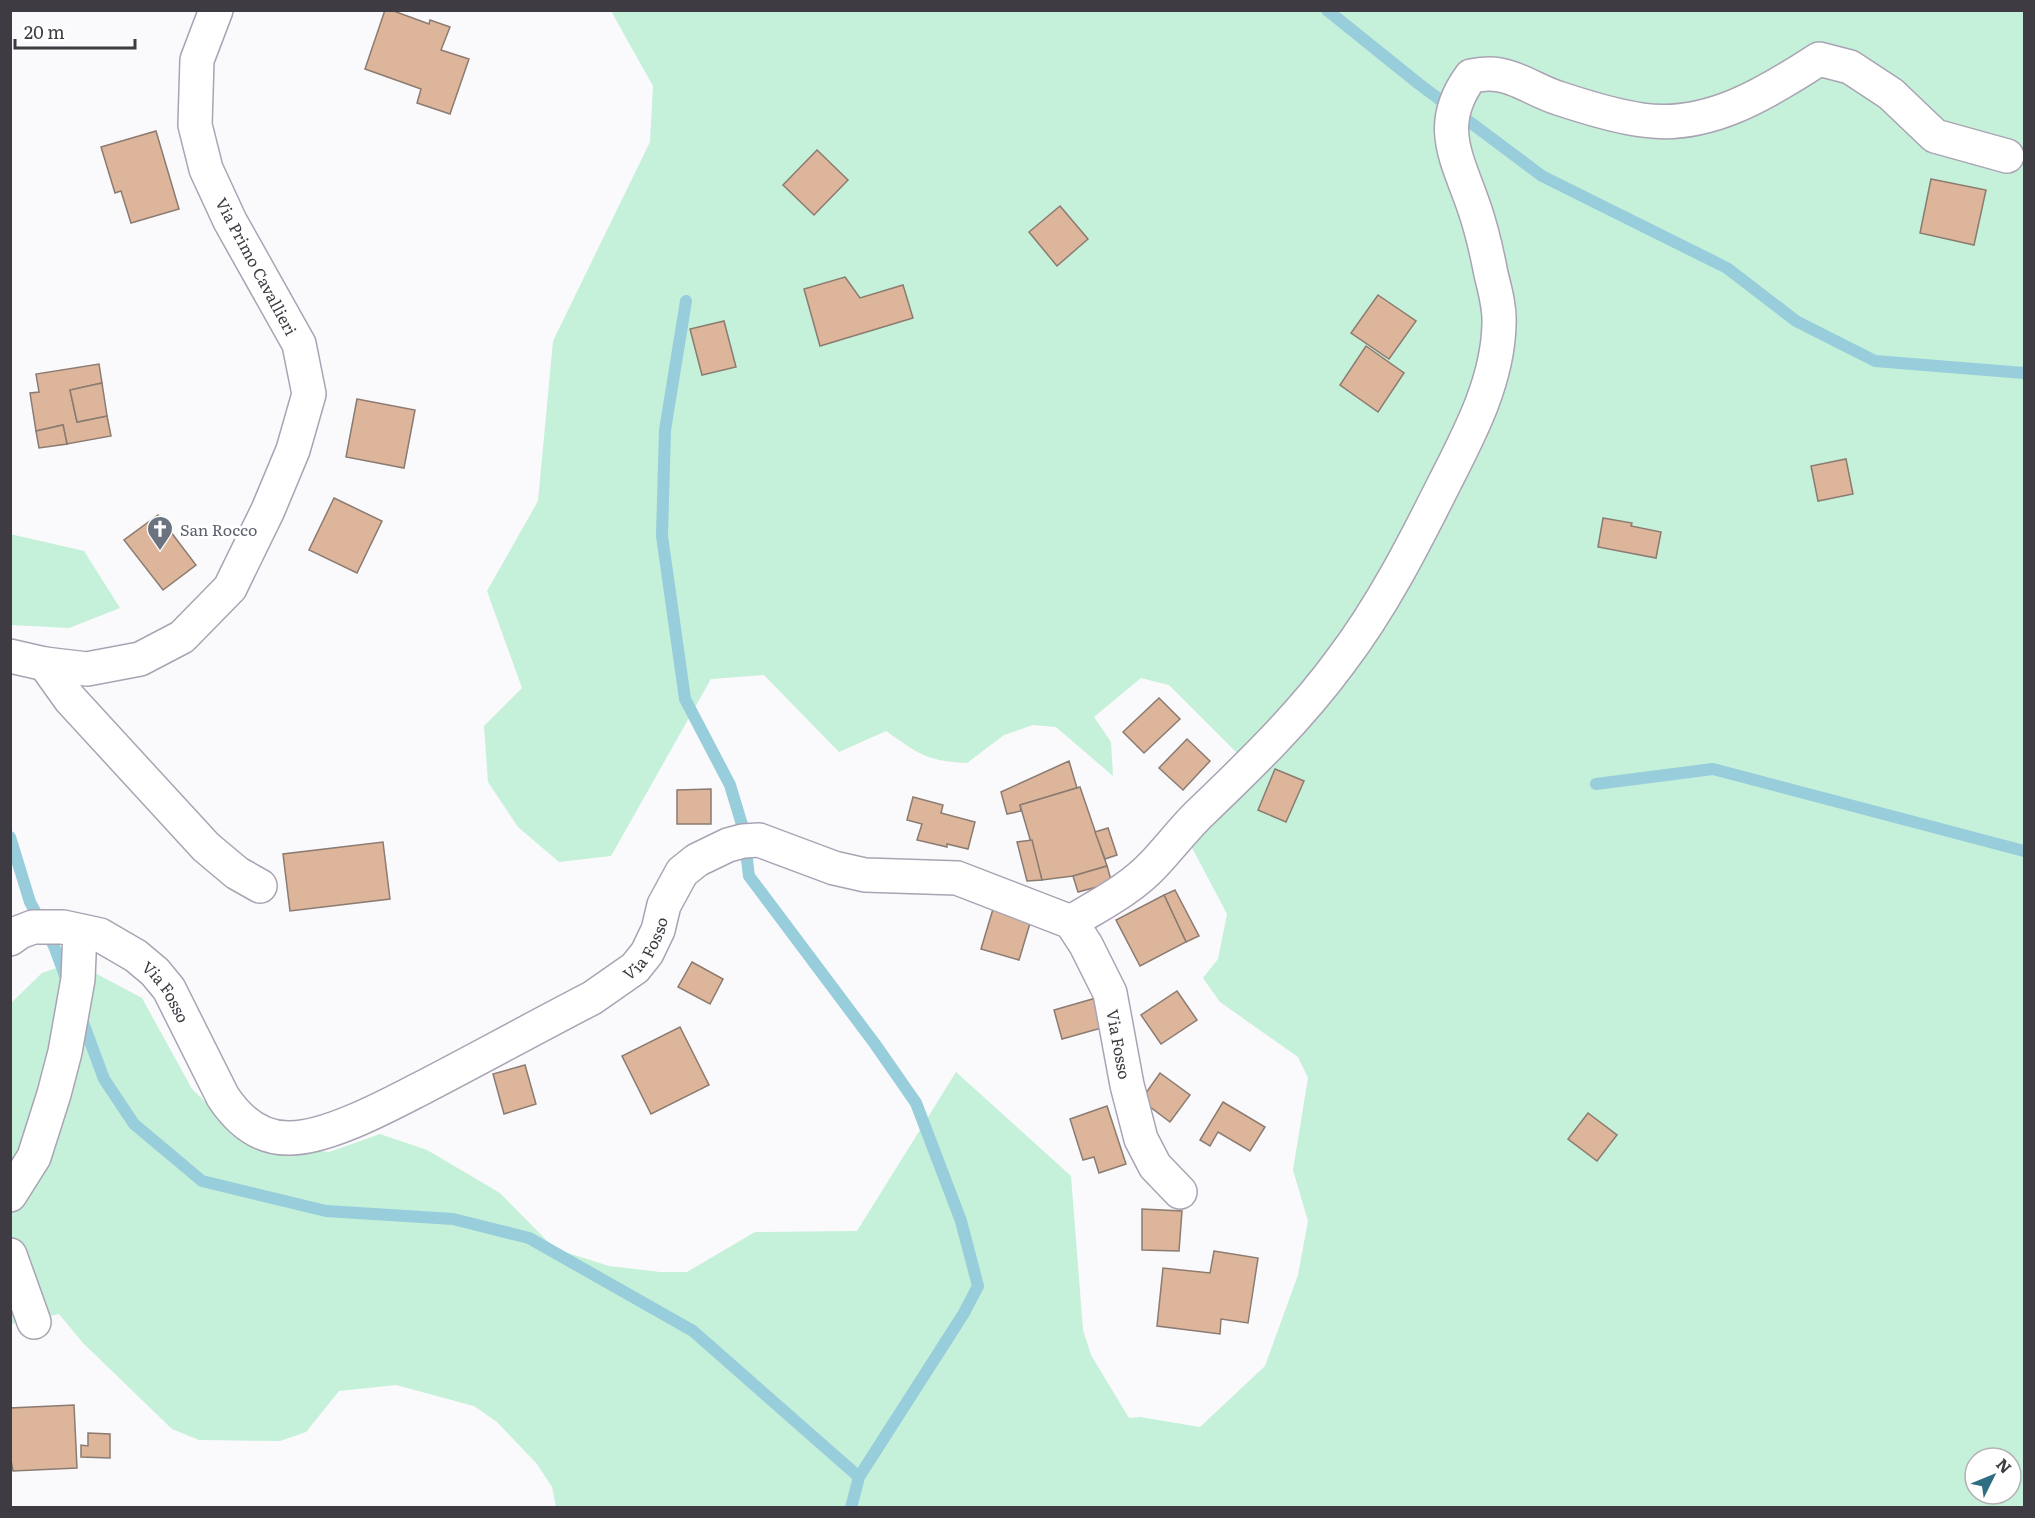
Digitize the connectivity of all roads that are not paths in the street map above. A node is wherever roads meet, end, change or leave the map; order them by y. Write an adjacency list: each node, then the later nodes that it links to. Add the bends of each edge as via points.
1 (216, 10): 4 (street, Via Primo Cavallieri, via 197,60 195,125 206,169 230,221 299,344 309,394 293,450 230,588 182,637 140,659 87,669)
2 (2007, 156): 6 (street, via 1935,136 1891,94 1850,67 1819,59 1762,95 1714,114 1672,122 1642,121 1578,105 1520,81 1490,74 1471,76 1460,91 1450,125 1456,160 1483,238 1500,322 1487,389 1468,439 1419,535 1340,662 1266,749 1185,828 1153,866 1115,896)
3 (10, 656): 4 (street, Via Primo Cavallieri)
4 (45, 664): 5 (street, via 70,699 206,847)
5 (260, 886)
6 (1071, 922): 7 (street, Via Fosso, via 957,878 866,875 834,868 759,840 743,841 713,851 682,872 664,905 647,953 635,968 606,989 372,1113 321,1132 288,1139 256,1130 232,1110 169,989 155,972 100,935); 9 (street, Via Fosso, via 1110,993 1141,1139 1155,1166)
7 (80, 931): 8 (street, Via Fosso, via 33,927); 10 (street, via 78,979 54,1094 34,1157)
8 (10, 939)
9 (1180, 1192)
10 (10, 1195)
11 (10, 1255): 12 (street)
12 (34, 1322)

